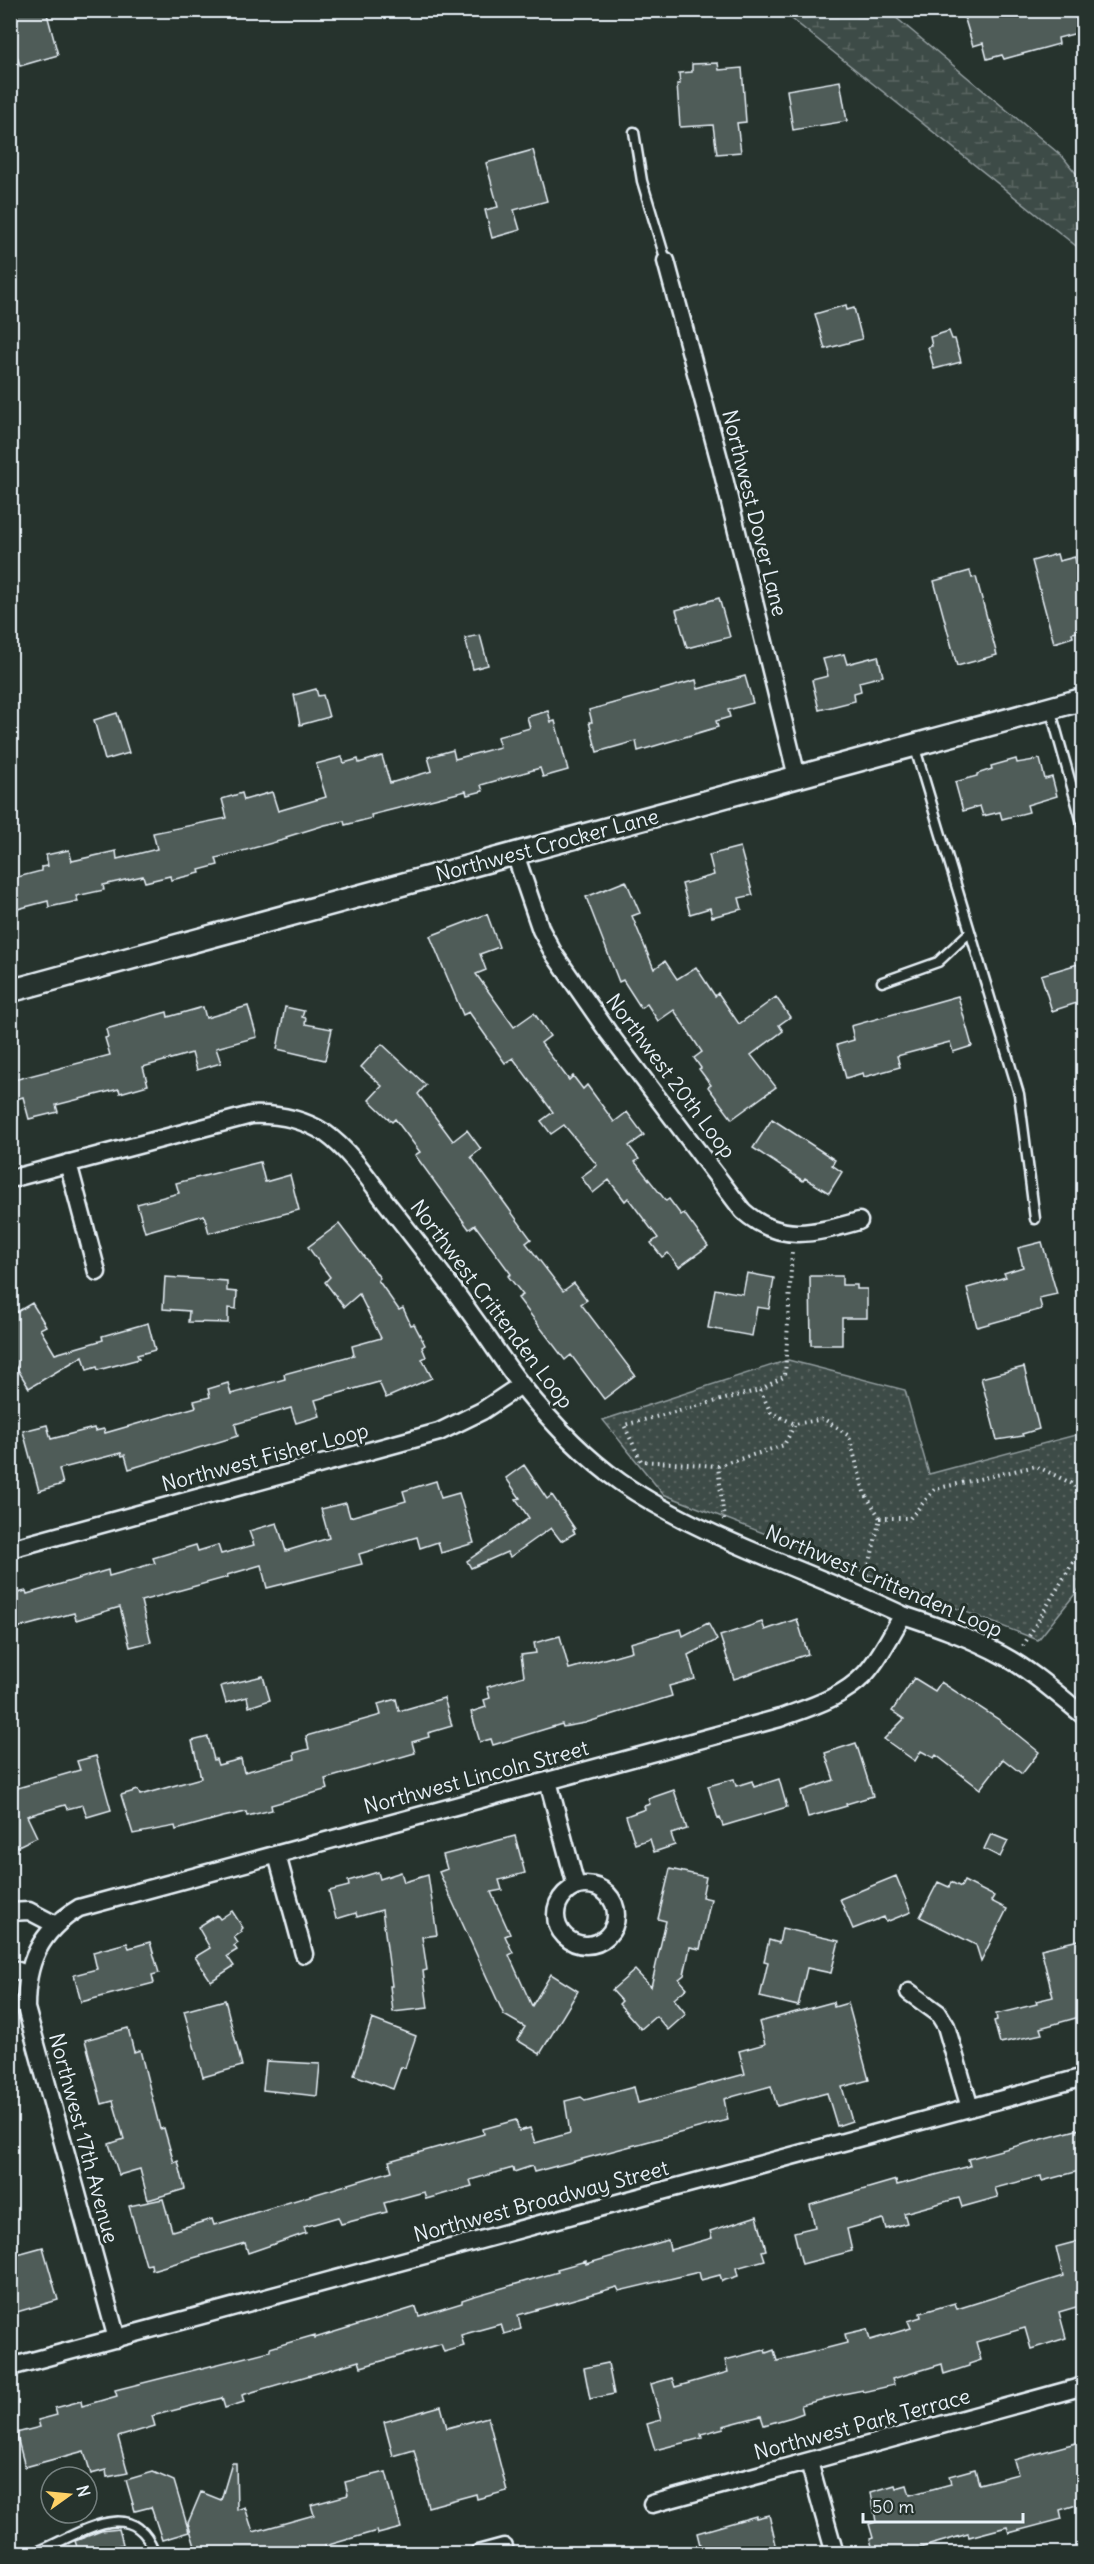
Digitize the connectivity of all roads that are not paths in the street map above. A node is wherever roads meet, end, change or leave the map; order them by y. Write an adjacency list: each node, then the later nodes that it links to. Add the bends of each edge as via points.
1 (634, 132): 2 (lane, via 642,181)
2 (666, 261): 6 (street, Northwest Dover Lane)
3 (1083, 699): 4 (street, Northwest Crocker Lane)
4 (1050, 708): 5 (street, Northwest Crocker Lane); 7 (lane)
5 (914, 745): 6 (street, Northwest Crocker Lane); 9 (lane)
6 (797, 777): 8 (street, Northwest Crocker Lane)
7 (1083, 830)
8 (515, 854): 11 (street, Northwest Crocker Lane); 15 (street, Northwest 20th Loop, via 541,930 554,954 743,1211 767,1228 793,1233 818,1232)
9 (970, 932): 10 (lane, via 938,962); 14 (lane, via 1018,1094)
10 (882, 982)
11 (10, 991)
12 (68, 1163): 13 (street, Northwest Crittenden Loop); 16 (street); 17 (street, Northwest Crittenden Loop, via 251,1115 279,1116 313,1126 356,1163)
13 (10, 1179)
14 (1035, 1219)
15 (859, 1221)
16 (97, 1272)
17 (521, 1385): 18 (street, Northwest Fisher Loop, via 482,1411 439,1432); 19 (street, Northwest Crittenden Loop, via 555,1424 611,1475 672,1514)
18 (10, 1549)
19 (903, 1615): 20 (street, Northwest Crittenden Loop, via 1014,1662); 21 (street, Northwest Lincoln Street, via 866,1674 829,1700 780,1718)
20 (1083, 1716)
21 (548, 1781): 22 (street, Northwest Lincoln Street); 23 (street)
22 (277, 1855): 25 (street, Northwest Lincoln Street, via 79,1908); 27 (street)
23 (576, 1886)
24 (10, 1912): 25 (street, via 29,1911)
25 (56, 1925): 26 (street, Northwest Lincoln Street)
26 (38, 1948): 29 (street, Northwest 17th Avenue)
27 (304, 1954)
28 (10, 1968): 29 (street)
29 (28, 1975): 33 (street, Northwest 17th Avenue, via 26,2008 31,2031)
30 (909, 1992): 32 (street, via 938,2013 946,2026)
31 (1083, 2077): 32 (street, Northwest Broadway Street)
32 (970, 2108): 33 (street, Northwest Broadway Street)
33 (117, 2339): 34 (street, Northwest Broadway Street)
34 (10, 2367)
35 (1083, 2386): 36 (street, Northwest Park Terrace)
36 (809, 2462): 37 (street, Northwest Park Terrace); 42 (street)
37 (652, 2504)
38 (504, 2547): 41 (street)
39 (31, 2553): 40 (lane, via 75,2532 114,2520 132,2523 144,2532)
40 (155, 2553)
41 (478, 2553)
42 (834, 2553)

